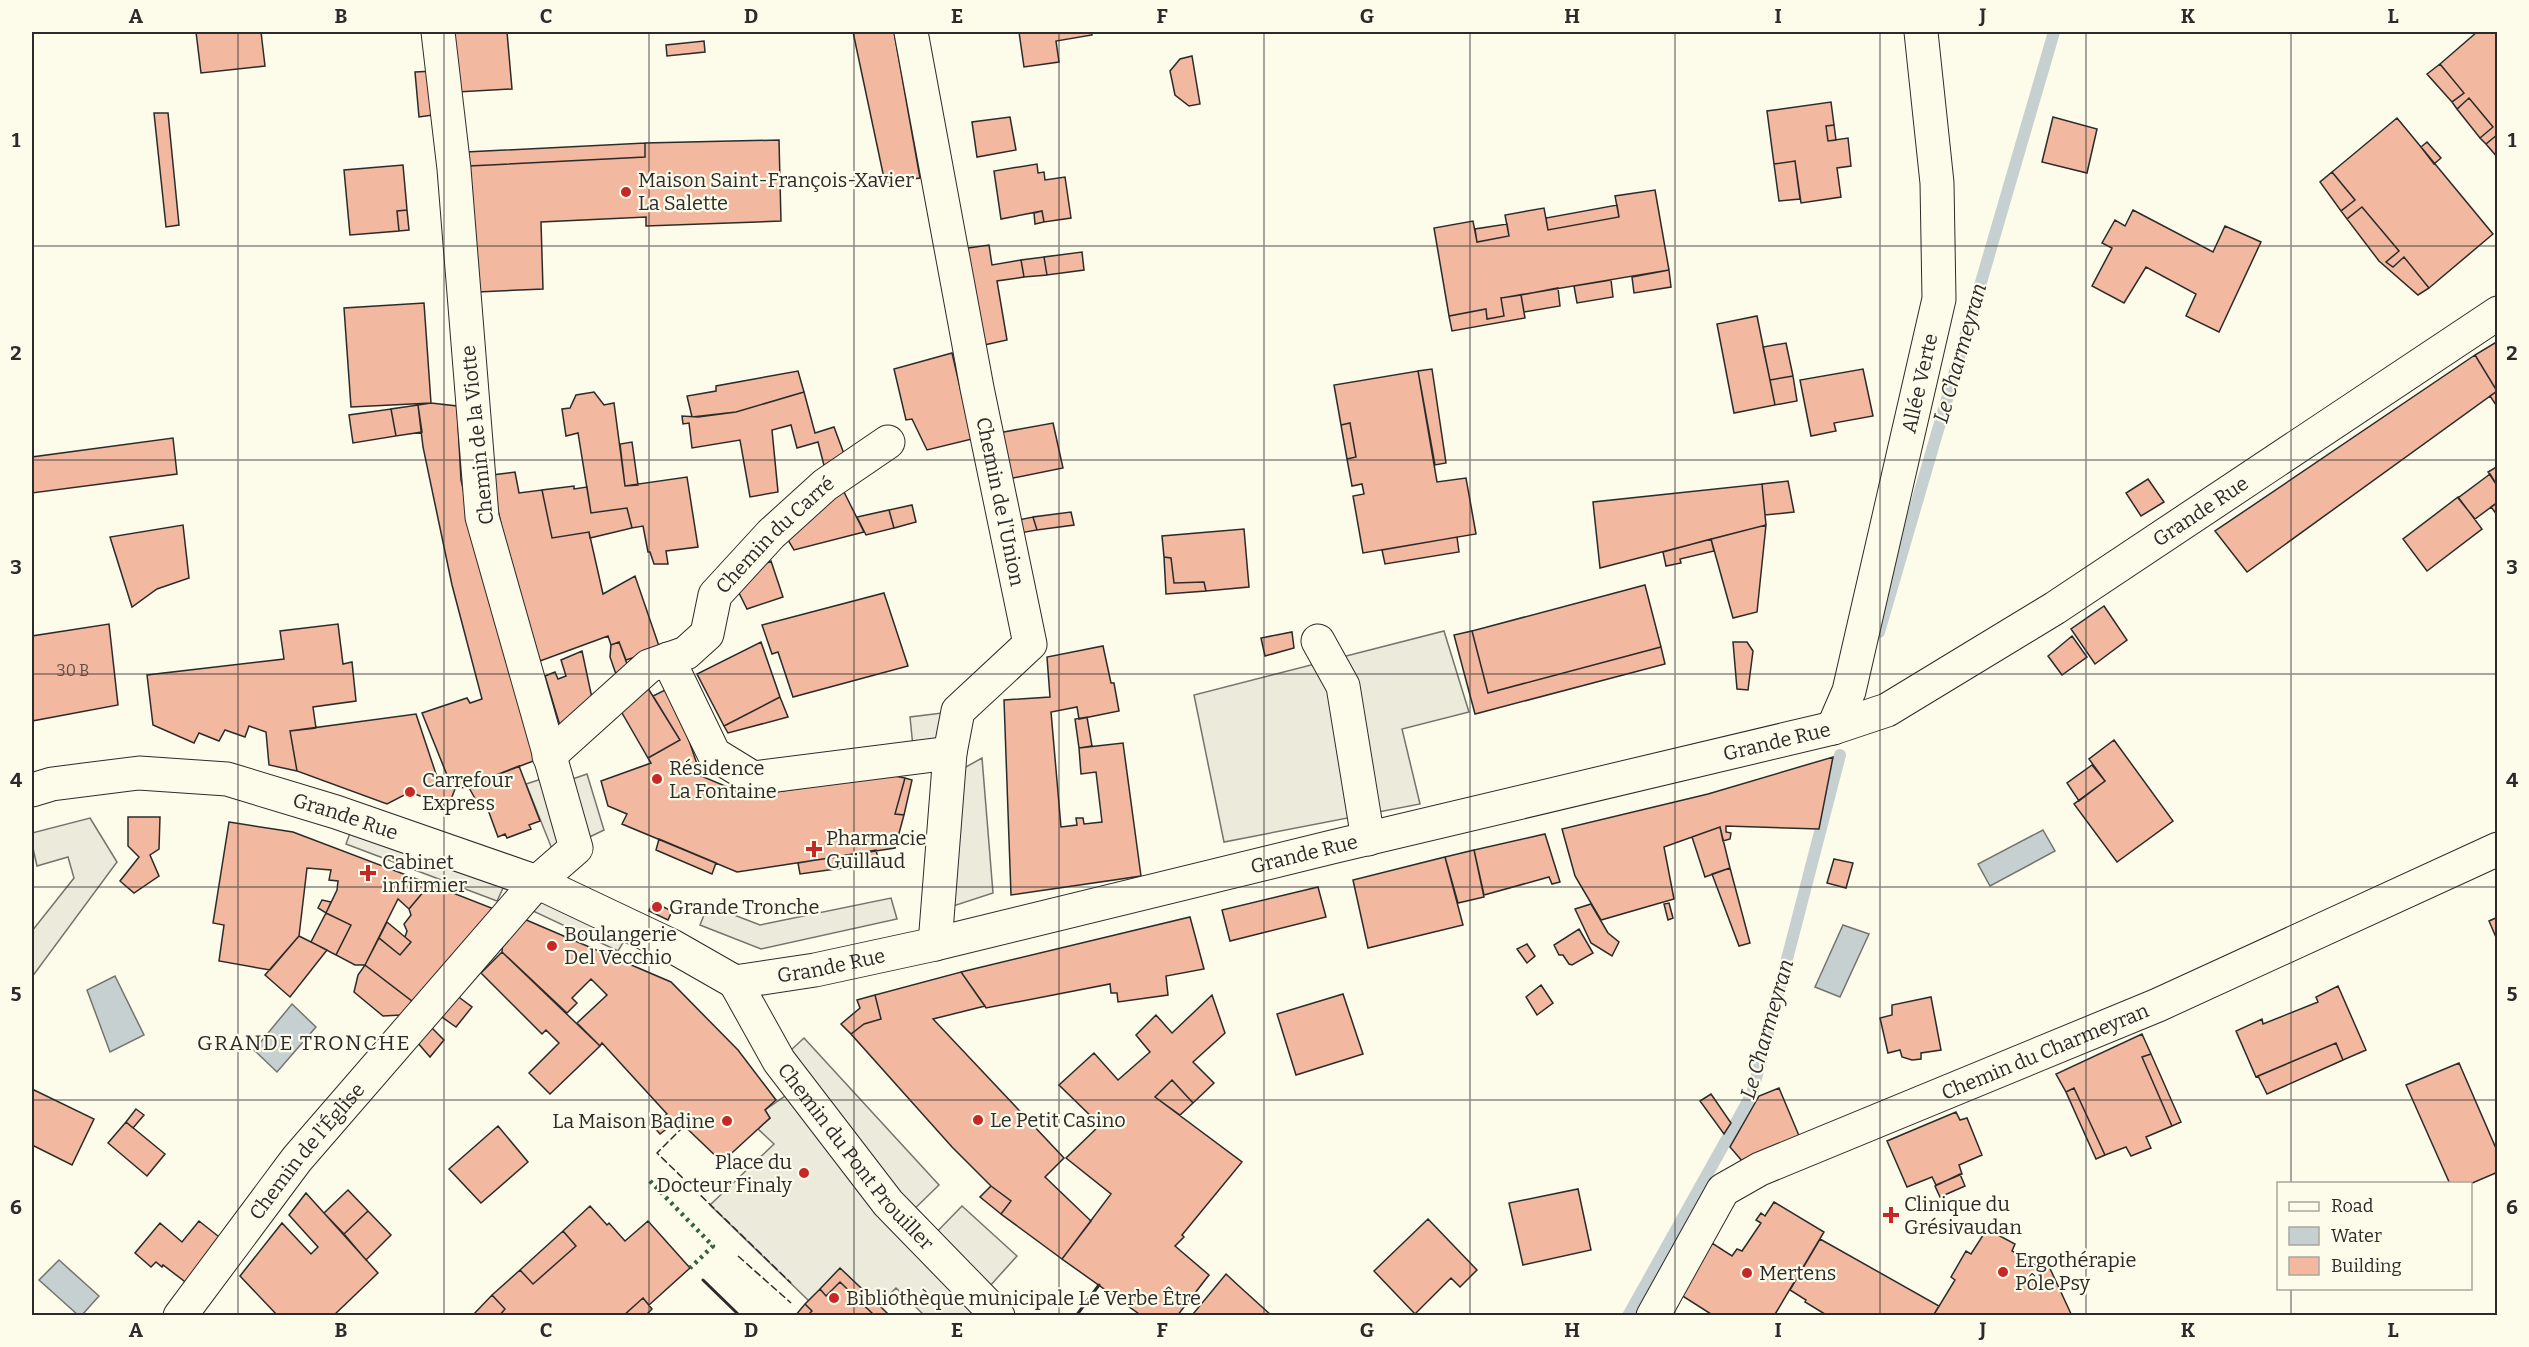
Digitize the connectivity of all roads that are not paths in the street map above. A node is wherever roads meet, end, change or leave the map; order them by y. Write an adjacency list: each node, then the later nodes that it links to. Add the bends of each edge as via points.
1 (438, 32): 10 (street, Chemin de la Viotte, via 454,169 482,517)
2 (911, 32): 9 (street, Chemin de l'Union, via 977,388 1030,644 958,711)
3 (1921, 32): 8 (street, Allée Verte, via 1938,183 1939,299 1849,691)
4 (2498, 313): 8 (street, Grande Rue, via 2055,608 1887,710)
5 (888, 442): 7 (street, Chemin du Carré, via 825,485 771,534 715,596 706,634 686,653)
6 (1318, 641): 12 (street, via 1343,686)
7 (668, 658): 9 (street, via 714,754 753,778); 10 (street, Chemin du Carré, via 649,666)
8 (1833, 728): 12 (street, Grande Rue)
9 (950, 753): 15 (street, Chemin de l'Union)
10 (549, 756): 14 (street, Chemin de la Viotte, via 576,848)
11 (32, 790): 14 (street, Grande Rue, via 139,773 227,779 336,812)
12 (1368, 839): 15 (street, Grande Rue)
13 (2498, 849): 19 (street, Chemin du Charmeyran, via 2158,1005 1760,1169 1723,1190)
14 (537, 882): 16 (street, Grande Rue, via 672,946); 17 (street, Chemin de l'Église, via 297,1159)
15 (935, 944): 16 (street, Grande Rue, via 815,970)
16 (735, 982): 18 (street, Chemin du Pont Prouiller, via 779,1061 888,1203)
17 (180, 1316)
18 (998, 1316)
19 (1653, 1316)

